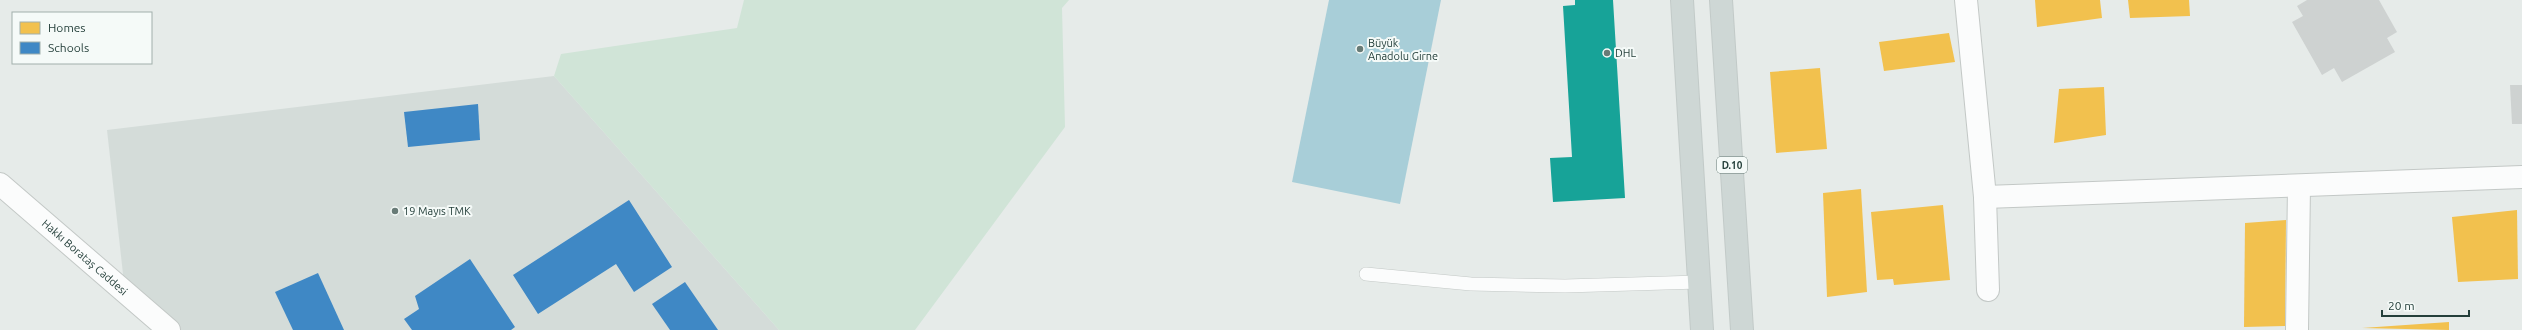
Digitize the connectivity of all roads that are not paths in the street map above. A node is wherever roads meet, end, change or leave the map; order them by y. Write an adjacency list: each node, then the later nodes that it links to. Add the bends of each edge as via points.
1 (1682, 0): 9 (main road)
2 (1721, 0): 13 (main road, D.10)
3 (1966, 0): 7 (street)
4 (2522, 177): 6 (street)
5 (0, 184): 11 (street, Hakkı Borataş Caddesi)
6 (2299, 186): 7 (street); 14 (street)
7 (1985, 197): 10 (street)
8 (1366, 274): 9 (lane, via 1472,284 1565,286)
9 (1699, 282): 12 (main road)
10 (1988, 290)
11 (169, 330)
12 (1702, 330)
13 (1742, 330)
14 (2297, 330)

